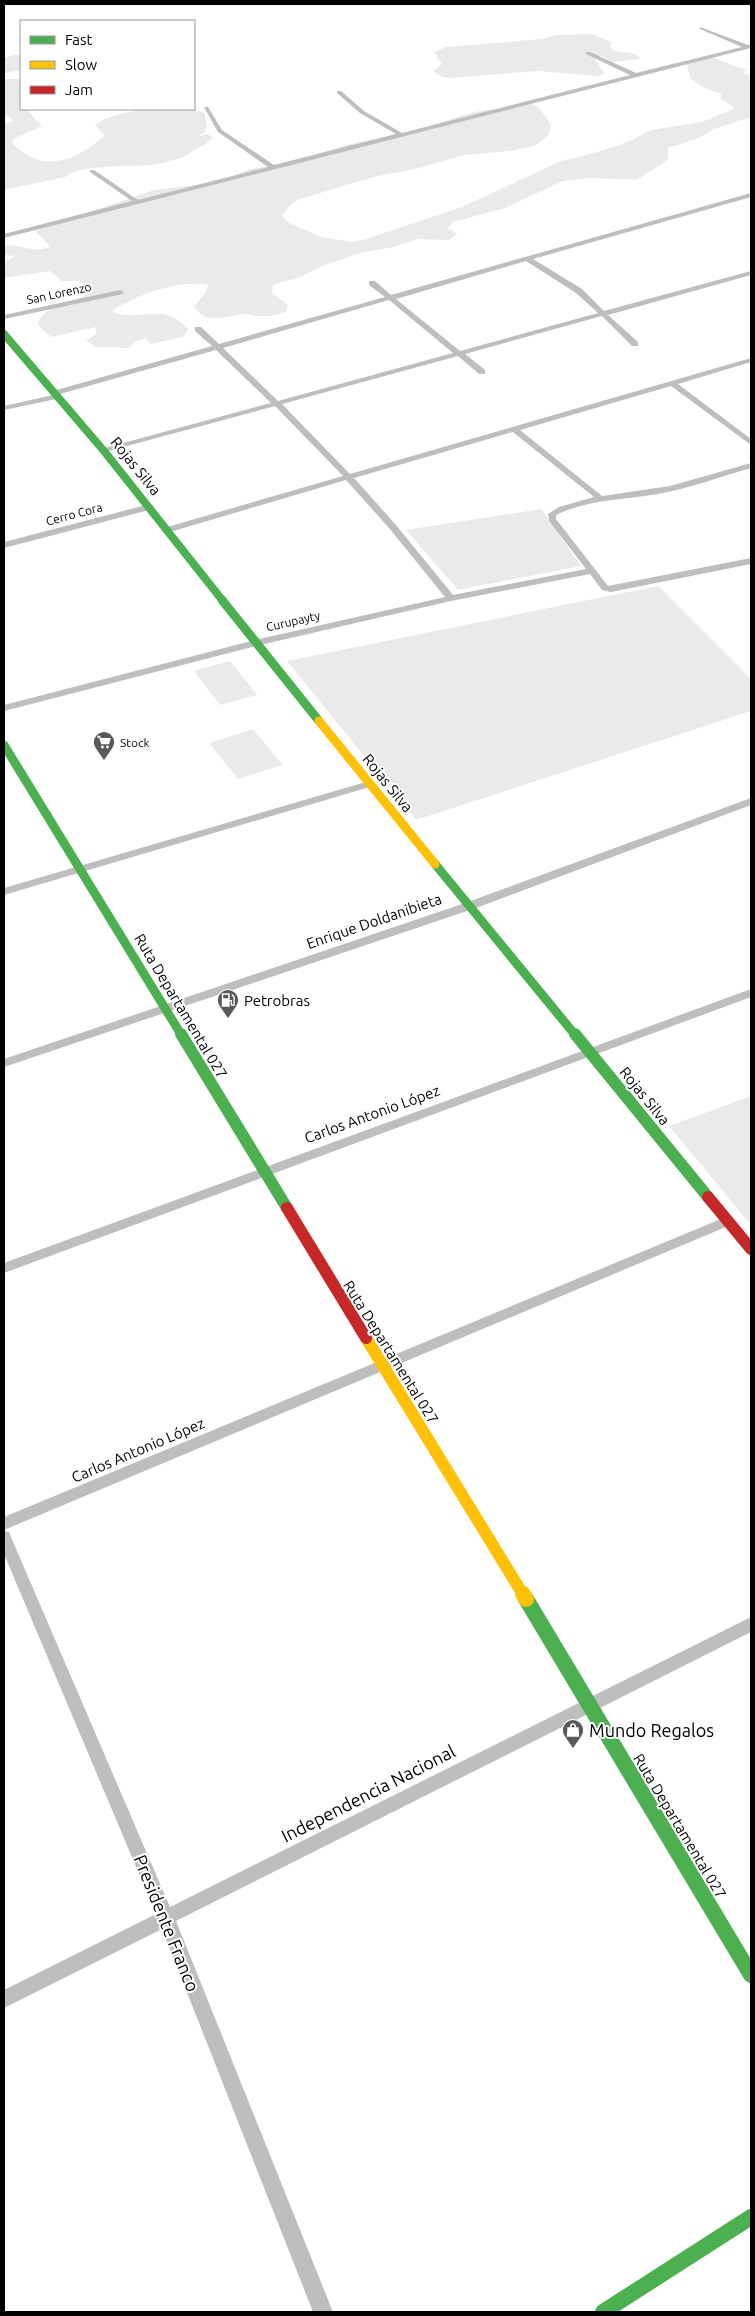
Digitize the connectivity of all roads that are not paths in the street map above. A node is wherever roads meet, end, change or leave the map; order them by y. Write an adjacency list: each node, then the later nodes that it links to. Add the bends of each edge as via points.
1 (702, 28): 2 (street)
2 (750, 47): 4 (street)
3 (588, 53): 4 (street)
4 (635, 75): 7 (street)
5 (339, 92): 7 (street, via 362,112)
6 (206, 108): 8 (street, via 220,132)
7 (400, 134): 8 (street)
8 (272, 166): 11 (street)
9 (92, 171): 11 (street)
10 (751, 195): 13 (street)
11 (137, 202): 12 (street)
12 (4, 236)
13 (527, 259): 17 (street); 18 (street, via 579,291)
14 (751, 273): 18 (street)
15 (372, 283): 17 (street)
16 (120, 292): 19 (street, San Lorenzo)
17 (391, 298): 23 (street); 24 (street)
18 (602, 314): 22 (street); 24 (street)
19 (4, 317)
20 (198, 329): 23 (street)
21 (4, 334): 28 (street, Rojas Silva)
22 (634, 344)
23 (218, 347): 28 (street); 29 (street)
24 (459, 353): 26 (street); 29 (street)
25 (751, 360): 27 (street)
26 (482, 372)
27 (672, 383): 31 (street); 32 (street)
28 (57, 394): 30 (street); 33 (street, Rojas Silva)
29 (276, 403): 33 (street); 35 (street)
30 (4, 408)
31 (514, 429): 35 (street); 36 (street)
32 (751, 443)
33 (104, 451): 37 (street, Rojas Silva)
34 (751, 465): 36 (street, via 681,486)
35 (347, 477): 38 (street); 42 (street)
36 (601, 500): 41 (street, via 559,509 552,514 552,519)
37 (150, 507): 38 (street, Rojas Silva); 39 (street, Cerro Cora)
38 (167, 530): 43 (street, Rojas Silva)
39 (4, 546)
40 (751, 561): 41 (street, via 612,589 605,588)
41 (592, 571): 42 (street, Curupayty)
42 (451, 598): 43 (street, Curupayty)
43 (254, 643): 44 (street, Curupayty); 46 (street, Rojas Silva)
44 (4, 708)
45 (4, 745): 48 (street, Ruta Departamental 027)
46 (369, 784): 48 (street); 50 (street, Rojas Silva)
47 (751, 801): 50 (street, Enrique Doldanibieta)
48 (80, 869): 49 (street); 52 (street, Ruta Departamental 027)
49 (4, 892)
50 (469, 906): 52 (street, Enrique Doldanibieta); 53 (street, Rojas Silva)
51 (751, 993): 53 (street, Carlos Antonio López)
52 (166, 1008): 54 (street, Enrique Doldanibieta); 55 (street, Ruta Departamental 027)
53 (590, 1052): 55 (street, Carlos Antonio López); 56 (street, Rojas Silva)
54 (4, 1063)
55 (262, 1171): 58 (street, Carlos Antonio López); 59 (street, Ruta Departamental 027)
56 (728, 1220): 57 (street, Rojas Silva); 59 (street, Carlos Antonio López)
57 (751, 1249)
58 (4, 1268)
59 (381, 1365): 60 (street, Carlos Antonio López); 63 (street, Ruta Departamental 027)
60 (4, 1524)
61 (4, 1537): 64 (street, Presidente Franco)
62 (751, 1624): 63 (street, Independencia Nacional)
63 (590, 1704): 64 (street, Independencia Nacional); 65 (street, Ruta Departamental 027)
64 (166, 1917): 66 (street, Independencia Nacional); 68 (street, Presidente Franco)
65 (751, 1975)
66 (4, 1999)
67 (751, 2217): 69 (street)
68 (323, 2312)
69 (603, 2312)

